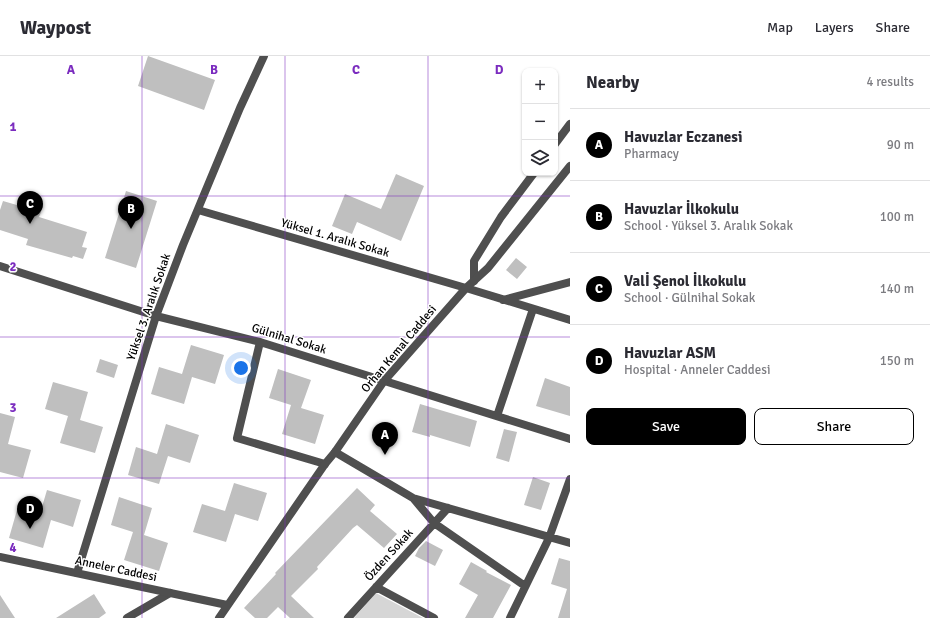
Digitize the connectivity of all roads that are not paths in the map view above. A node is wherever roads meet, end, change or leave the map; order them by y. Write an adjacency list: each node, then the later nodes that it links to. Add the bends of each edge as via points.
1 (264, 56): 6 (street, Yüksel 3. Aralık Sokak)
2 (570, 124): 3 (street)
3 (558, 140)
4 (570, 166): 8 (street, Orhan Kemal Caddesi)
5 (532, 176): 8 (street, via 501,217 474,261)
6 (198, 210): 10 (street, Yüksel 1. Aralık Sokak); 13 (street, Yüksel 3. Aralık Sokak)
7 (0, 266): 13 (street, Gülnihal Sokak)
8 (474, 282): 10 (street, Orhan Kemal Caddesi)
9 (570, 282): 11 (street)
10 (466, 288): 11 (street, Yüksel 1. Aralık Sokak); 16 (street, Orhan Kemal Caddesi)
11 (503, 300): 12 (street, Yüksel 1. Aralık Sokak)
12 (532, 309): 14 (street, Yüksel 1. Aralık Sokak); 17 (street)
13 (156, 316): 15 (street, Gülnihal Sokak); 28 (street, Yüksel 3. Aralık Sokak)
14 (570, 320)
15 (260, 342): 16 (street, Gülnihal Sokak); 20 (street, via 237,438)
16 (384, 381): 17 (street, Gülnihal Sokak); 19 (street, Orhan Kemal Caddesi)
17 (497, 416): 18 (street, Gülnihal Sokak)
18 (570, 439)
19 (335, 452): 20 (street, Orhan Kemal Caddesi); 22 (street)
20 (325, 464): 32 (street, Orhan Kemal Caddesi)
21 (570, 479): 25 (street)
22 (413, 498): 23 (street); 24 (street)
23 (448, 508): 24 (street, Özden Sokak); 25 (street)
24 (434, 523): 29 (street); 30 (street, Özden Sokak)
25 (549, 538): 26 (street); 29 (street)
26 (570, 543)
27 (0, 557): 28 (street, Anneler Caddesi)
28 (76, 573): 31 (street, Anneler Caddesi)
29 (525, 586): 37 (street)
30 (376, 587): 35 (street, Özden Sokak); 36 (street)
31 (170, 593): 32 (street, Anneler Caddesi); 34 (street)
32 (227, 605): 33 (street, Orhan Kemal Caddesi)
33 (221, 617)
34 (127, 618)
35 (348, 618)
36 (434, 618)
37 (510, 618)

